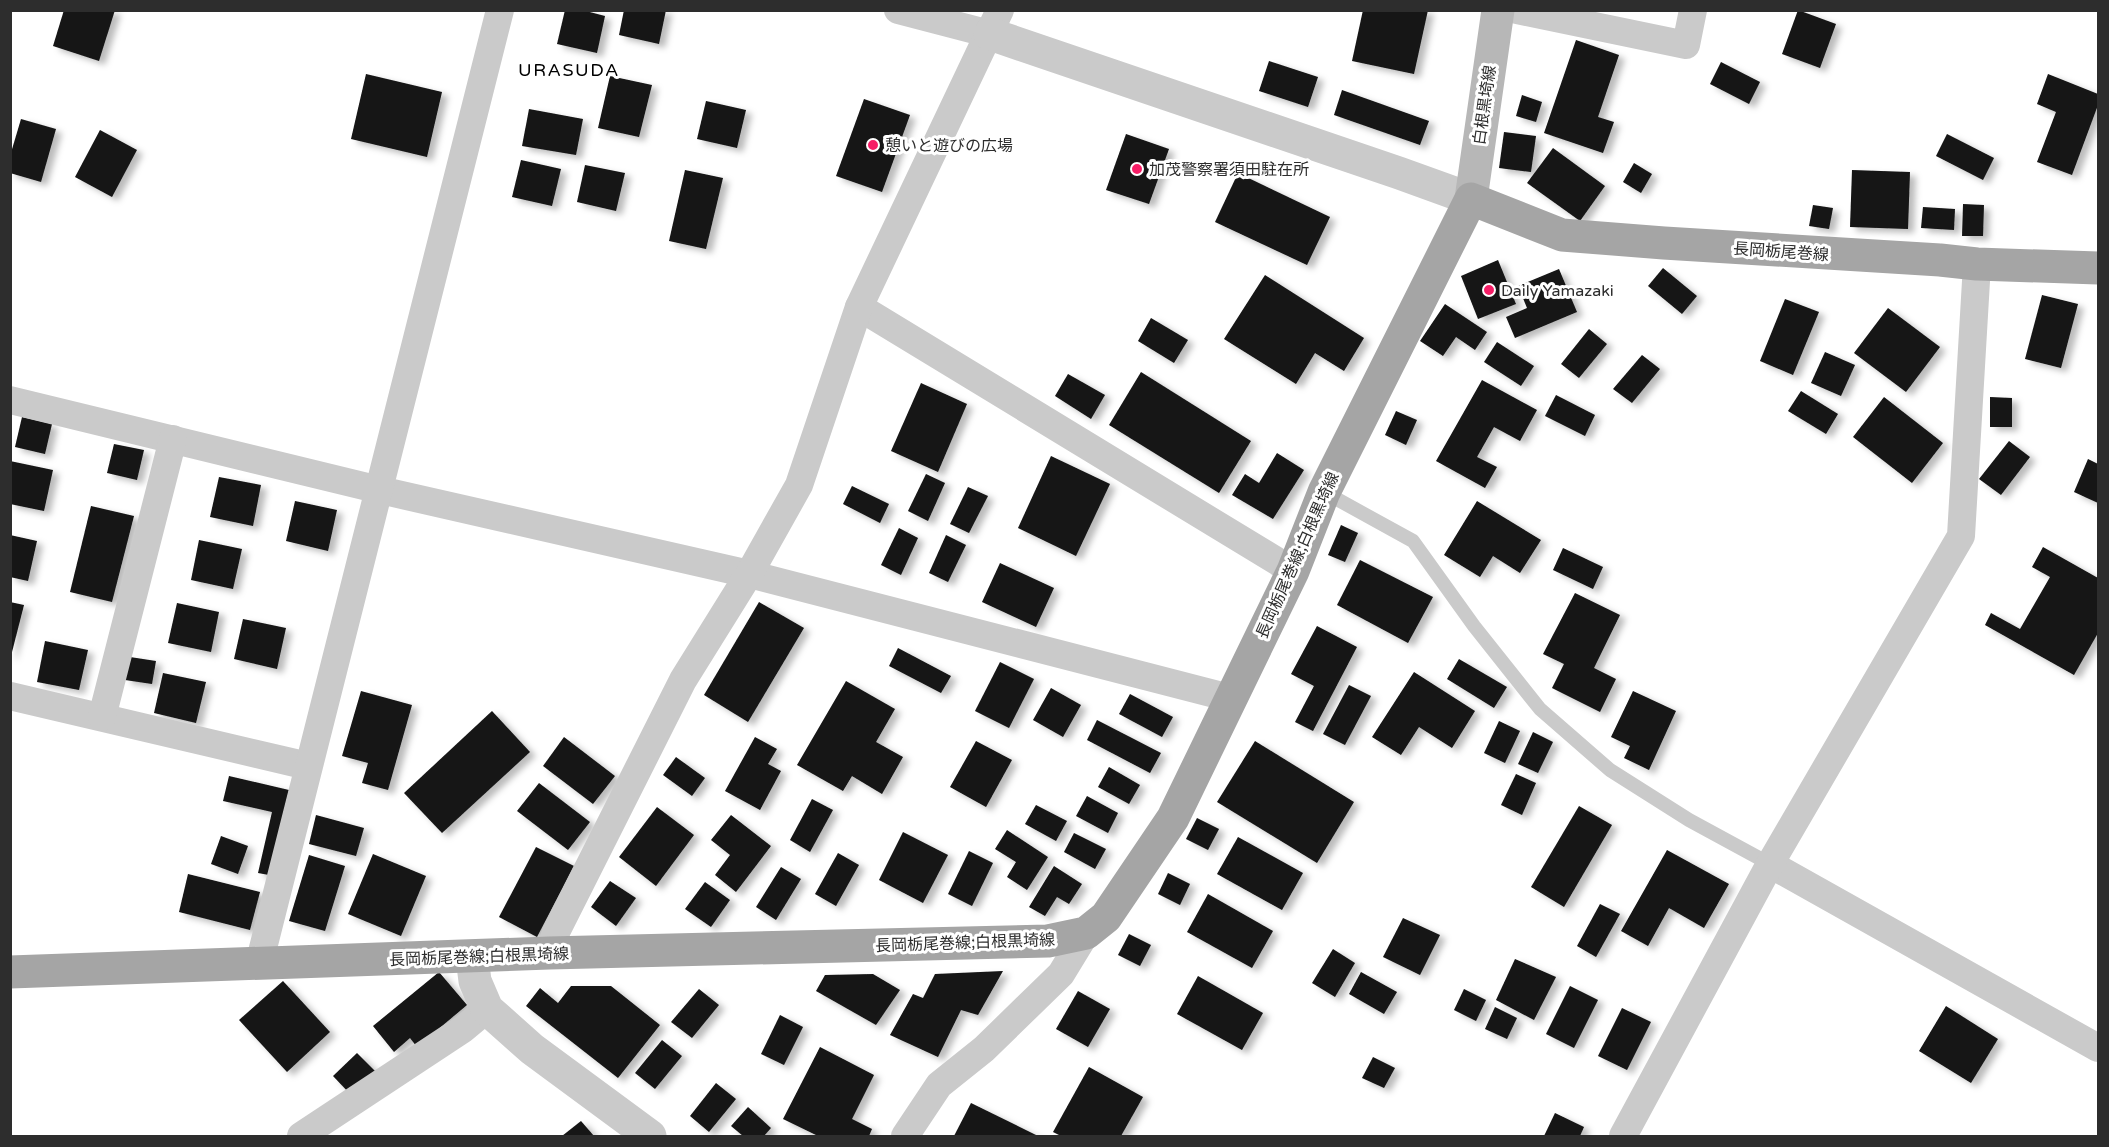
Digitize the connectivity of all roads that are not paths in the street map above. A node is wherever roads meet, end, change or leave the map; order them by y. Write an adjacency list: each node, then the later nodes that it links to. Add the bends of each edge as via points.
1 (500, 10): 13 (street)
2 (898, 10): 6 (street)
3 (1498, 10): 7 (main road, 白根黒埼線)
4 (1517, 10): 5 (street, via 1686,45)
5 (1693, 10)
6 (995, 22): 7 (street); 10 (street)
7 (1471, 199): 8 (main road, 長岡栃尾巻線, via 1562,235); 14 (main road, 長岡栃尾巻線;白根黒埼線)
8 (1977, 264): 9 (main road, 長岡栃尾巻線); 21 (street, via 1961,536)
9 (2098, 268)
10 (859, 307): 15 (street); 16 (street, via 799,485)
11 (10, 400): 12 (street)
12 (173, 439): 13 (street); 19 (street)
13 (380, 490): 16 (street); 20 (street)
14 (1324, 492): 15 (main road, 長岡栃尾巻線;白根黒埼線); 21 (lane, via 1413,541 1540,708 1610,770)
15 (1293, 572): 18 (main road, 長岡栃尾巻線;白根黒埼線)
16 (749, 574): 18 (street); 23 (street, via 683,680)
17 (10, 696): 19 (street)
18 (1230, 698): 22 (main road, 長岡栃尾巻線;白根黒埼線, via 1173,818 1106,916)
19 (102, 717): 20 (street)
20 (308, 766): 25 (street)
21 (1770, 864): 28 (street); 32 (street)
22 (1086, 933): 23 (main road, 長岡栃尾巻線;白根黒埼線, via 1048,941); 31 (street, via 1061,974 984,1049 939,1085)
23 (549, 953): 24 (main road, 長岡栃尾巻線;白根黒埼線)
24 (472, 957): 25 (main road, 長岡栃尾巻線;白根黒埼線); 27 (street, via 475,981)
25 (259, 964): 26 (main road, 長岡栃尾巻線;白根黒埼線)
26 (10, 972)
27 (487, 1009): 29 (street); 30 (street, via 532,1049)
28 (2098, 1048)
29 (301, 1137)
30 (650, 1137)
31 (905, 1137)
32 (1623, 1137)

